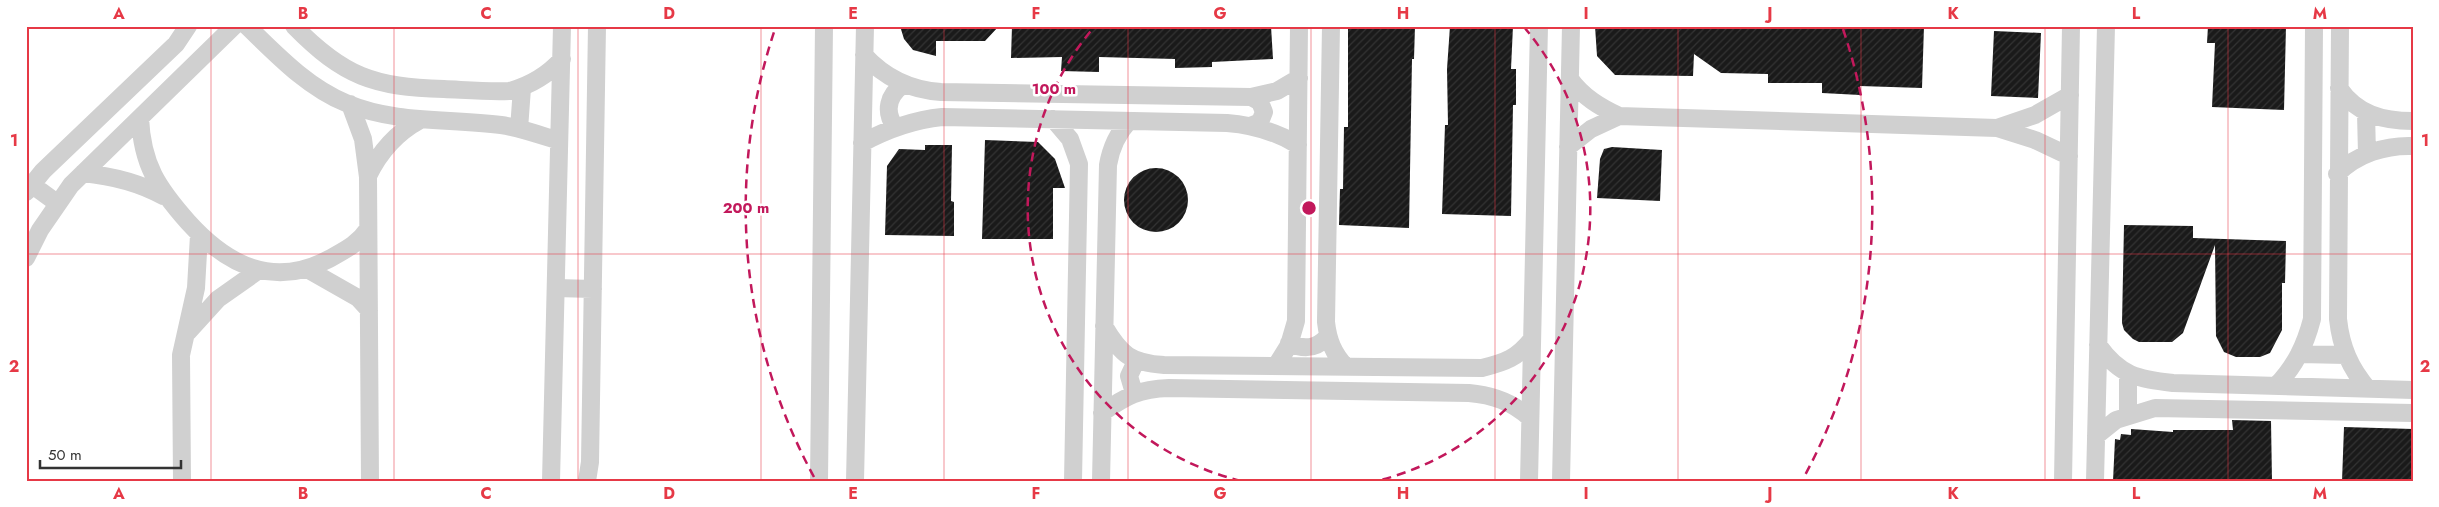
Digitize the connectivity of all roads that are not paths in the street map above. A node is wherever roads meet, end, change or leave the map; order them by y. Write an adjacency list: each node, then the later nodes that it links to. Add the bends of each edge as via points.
1 (188, 26): 50 (street, via 176,44)
2 (234, 26): 29 (street)
3 (247, 26): 26 (street, via 315,86)
4 (294, 26): 22 (street, via 333,62 374,81 427,89 497,92)
5 (562, 26): 18 (street)
6 (597, 26): 59 (street)
7 (824, 26): 88 (street)
8 (865, 26): 17 (street)
9 (1299, 26): 19 (street)
10 (1331, 26): 62 (street)
11 (1539, 26): 64 (street)
12 (1571, 26): 20 (street)
13 (2071, 26): 24 (street)
14 (2106, 26): 66 (street)
15 (2314, 26): 67 (street, via 2313,303 2308,335)
16 (2340, 26): 23 (street)
17 (864, 55): 21 (street, via 882,72); 39 (street)
18 (562, 59): 22 (street, via 545,76); 38 (street)
19 (1299, 78): 25 (street, via 1277,91); 40 (street)
20 (1570, 79): 28 (street, via 1591,101); 42 (street)
21 (904, 84): 25 (street, via 941,92); 35 (street, via 888,105)
22 (522, 88): 37 (street)
23 (2339, 88): 27 (street, via 2347,99); 48 (street)
24 (2070, 95): 36 (street, via 2035,115); 44 (street)
25 (1251, 97): 34 (street, via 1260,102 1264,112 1260,122)
26 (350, 104): 31 (street, via 377,114); 49 (street, via 363,139)
27 (2366, 113): 33 (street, via 2386,120); 43 (street)
28 (1619, 116): 36 (street); 42 (street, via 1591,129)
29 (140, 118): 47 (street); 51 (street, via 149,168)
30 (1052, 119): 32 (street); 35 (street, via 942,117); 45 (street, via 1070,139)
31 (420, 120): 37 (street); 49 (street, via 389,143)
32 (1130, 121): 34 (street); 46 (street, via 1120,131)
33 (2413, 121)
34 (1250, 126): 40 (street)
35 (895, 127): 39 (street)
36 (1997, 128): 44 (street, via 2035,140)
37 (519, 129): 38 (street)
38 (560, 141): 58 (street)
39 (862, 144): 89 (street)
40 (1298, 144): 65 (street, via 1296,321)
41 (2413, 146): 43 (street)
42 (1568, 147): 93 (street)
43 (2367, 154): 48 (street, via 2346,165)
44 (2069, 156): 94 (street)
45 (1079, 164): 46 (street, via 1095,160); 90 (street)
46 (1108, 165): 61 (street)
47 (83, 173): 51 (street, via 126,180); 52 (street)
48 (2338, 174): 68 (street, via 2337,305)
49 (368, 177): 53 (street)
50 (29, 188): 52 (street)
51 (166, 198): 54 (street)
52 (57, 203): 55 (street)
53 (368, 229): 56 (street, via 359,241); 60 (street)
54 (199, 234): 57 (street, via 226,257); 63 (street, via 196,288)
55 (26, 258)
56 (307, 268): 57 (street); 60 (street, via 358,298)
57 (259, 270): 63 (street, via 218,299)
58 (556, 288): 59 (street); 86 (street)
59 (593, 289): 87 (street)
60 (369, 310): 85 (street)
61 (1104, 326): 69 (street, via 1123,354); 80 (street)
62 (1328, 336): 65 (street, via 1310,348); 71 (street)
63 (183, 339): 84 (street, via 180,372)
64 (1532, 339): 72 (street, via 1521,353); 82 (street)
65 (1289, 343): 70 (street)
66 (2098, 345): 73 (street, via 2116,366); 83 (street)
67 (2300, 354): 68 (street); 74 (street)
68 (2346, 355): 75 (street)
69 (1136, 361): 70 (street, via 1164,365); 77 (street, via 1129,376)
70 (1276, 366): 71 (street)
71 (1346, 367): 72 (street)
72 (1482, 368): 78 (street, via 1489,377 1489,384)
73 (2128, 374): 74 (street, via 2173,383); 81 (street)
74 (2276, 386): 75 (street)
75 (2368, 389): 76 (street)
76 (2413, 390)
77 (1134, 393): 78 (street, via 1169,388); 80 (street)
78 (1482, 394): 82 (street, via 1509,403)
79 (2413, 412): 81 (street, via 2155,408)
80 (1102, 413): 91 (street)
81 (2128, 414): 83 (street)
82 (1530, 418): 92 (street)
83 (2096, 436): 95 (street)
84 (182, 481)
85 (370, 481)
86 (551, 481)
87 (587, 481)
88 (818, 481)
89 (855, 481)
90 (1073, 481)
91 (1101, 481)
92 (1529, 481)
93 (1561, 481)
94 (2063, 481)
95 (2095, 481)

